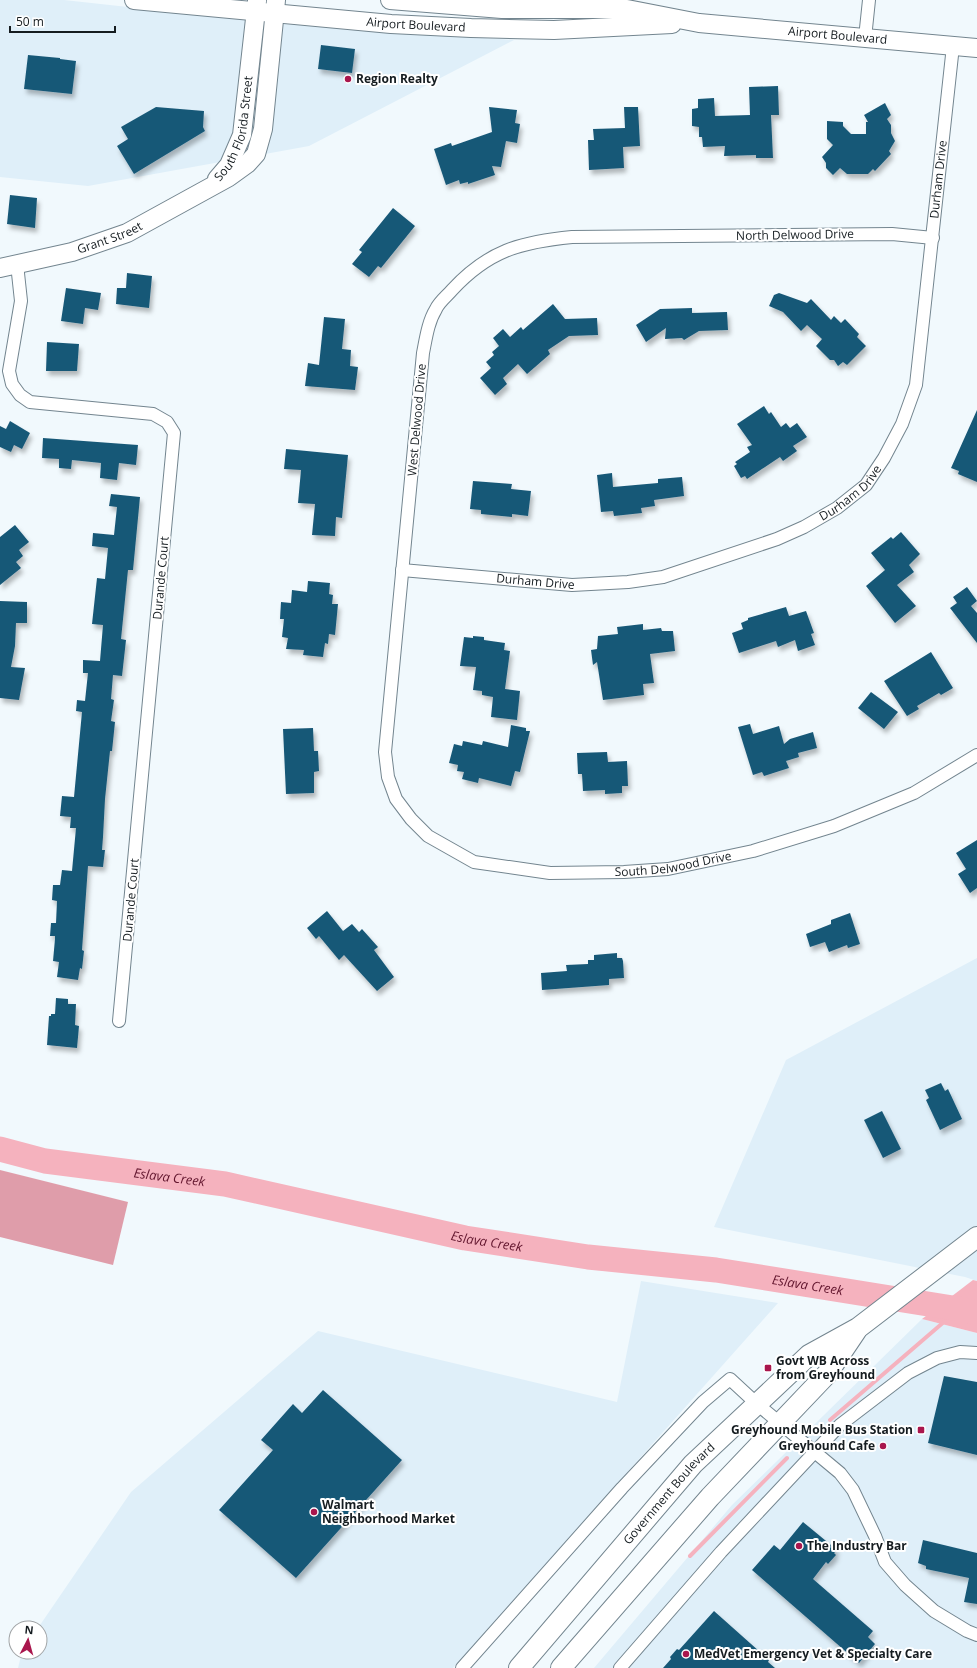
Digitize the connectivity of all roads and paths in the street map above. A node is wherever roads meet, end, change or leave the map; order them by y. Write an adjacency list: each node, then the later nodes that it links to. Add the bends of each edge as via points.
1 (134, 0): 4 (main road, Airport Boulevard)
2 (390, 0): 6 (main road, Airport Boulevard, via 502,9 627,8)
3 (869, 0): 7 (street)
4 (256, 6): 5 (main road, Airport Boulevard); 10 (main road, South Florida Street, via 242,135 229,165)
5 (274, 7): 6 (main road, Airport Boulevard, via 391,24 539,30); 10 (main road, South Florida Street, via 263,129 256,154 229,177)
6 (698, 23): 7 (main road, Airport Boulevard)
7 (865, 38): 8 (main road, Airport Boulevard)
8 (953, 46): 9 (main road, Airport Boulevard); 12 (street, Durham Drive)
9 (977, 48)
10 (211, 186): 13 (main road, Grant Street, via 127,233 72,252)
11 (658, 236): 12 (street, North Delwood Drive, via 892,234); 14 (street, West Delwood Drive, via 538,240 507,250 483,262 464,277 436,308 429,325 423,353)
12 (933, 238): 14 (street, Durham Drive, via 916,385 884,458 866,486 838,508 777,539 663,577 628,582 572,585)
13 (9, 266): 17 (street, Durande Court, via 21,301 10,371 12,384 20,395 30,402 153,414 167,422 174,434)
14 (402, 570): 16 (street, West Delwood Drive, via 385,752)
15 (977, 755): 16 (street, South Delwood Drive, via 914,793 834,826 754,851 668,869 624,872 550,873 474,862 428,836 396,799)
16 (388, 777)
17 (119, 1021)
18 (977, 1237): 19 (main road, Government Boulevard)
19 (858, 1328): 21 (main road, Government Boulevard, via 809,1355); 22 (main road, Government Boulevard, via 828,1374)
20 (977, 1353): 23 (street, via 960,1352 937,1358 908,1373 840,1425)
21 (757, 1404): 22 (street); 25 (street, via 730,1379 703,1402 622,1488); 26 (main road, Government Boulevard, via 693,1464)
22 (780, 1423): 23 (street); 27 (main road, Government Boulevard, via 710,1497)
23 (815, 1452): 24 (street, via 840,1473 853,1490 885,1562 934,1611 967,1631); 28 (street, via 721,1552)
24 (977, 1634)
25 (462, 1668)
26 (519, 1668)
27 (561, 1668)
28 (620, 1668)

